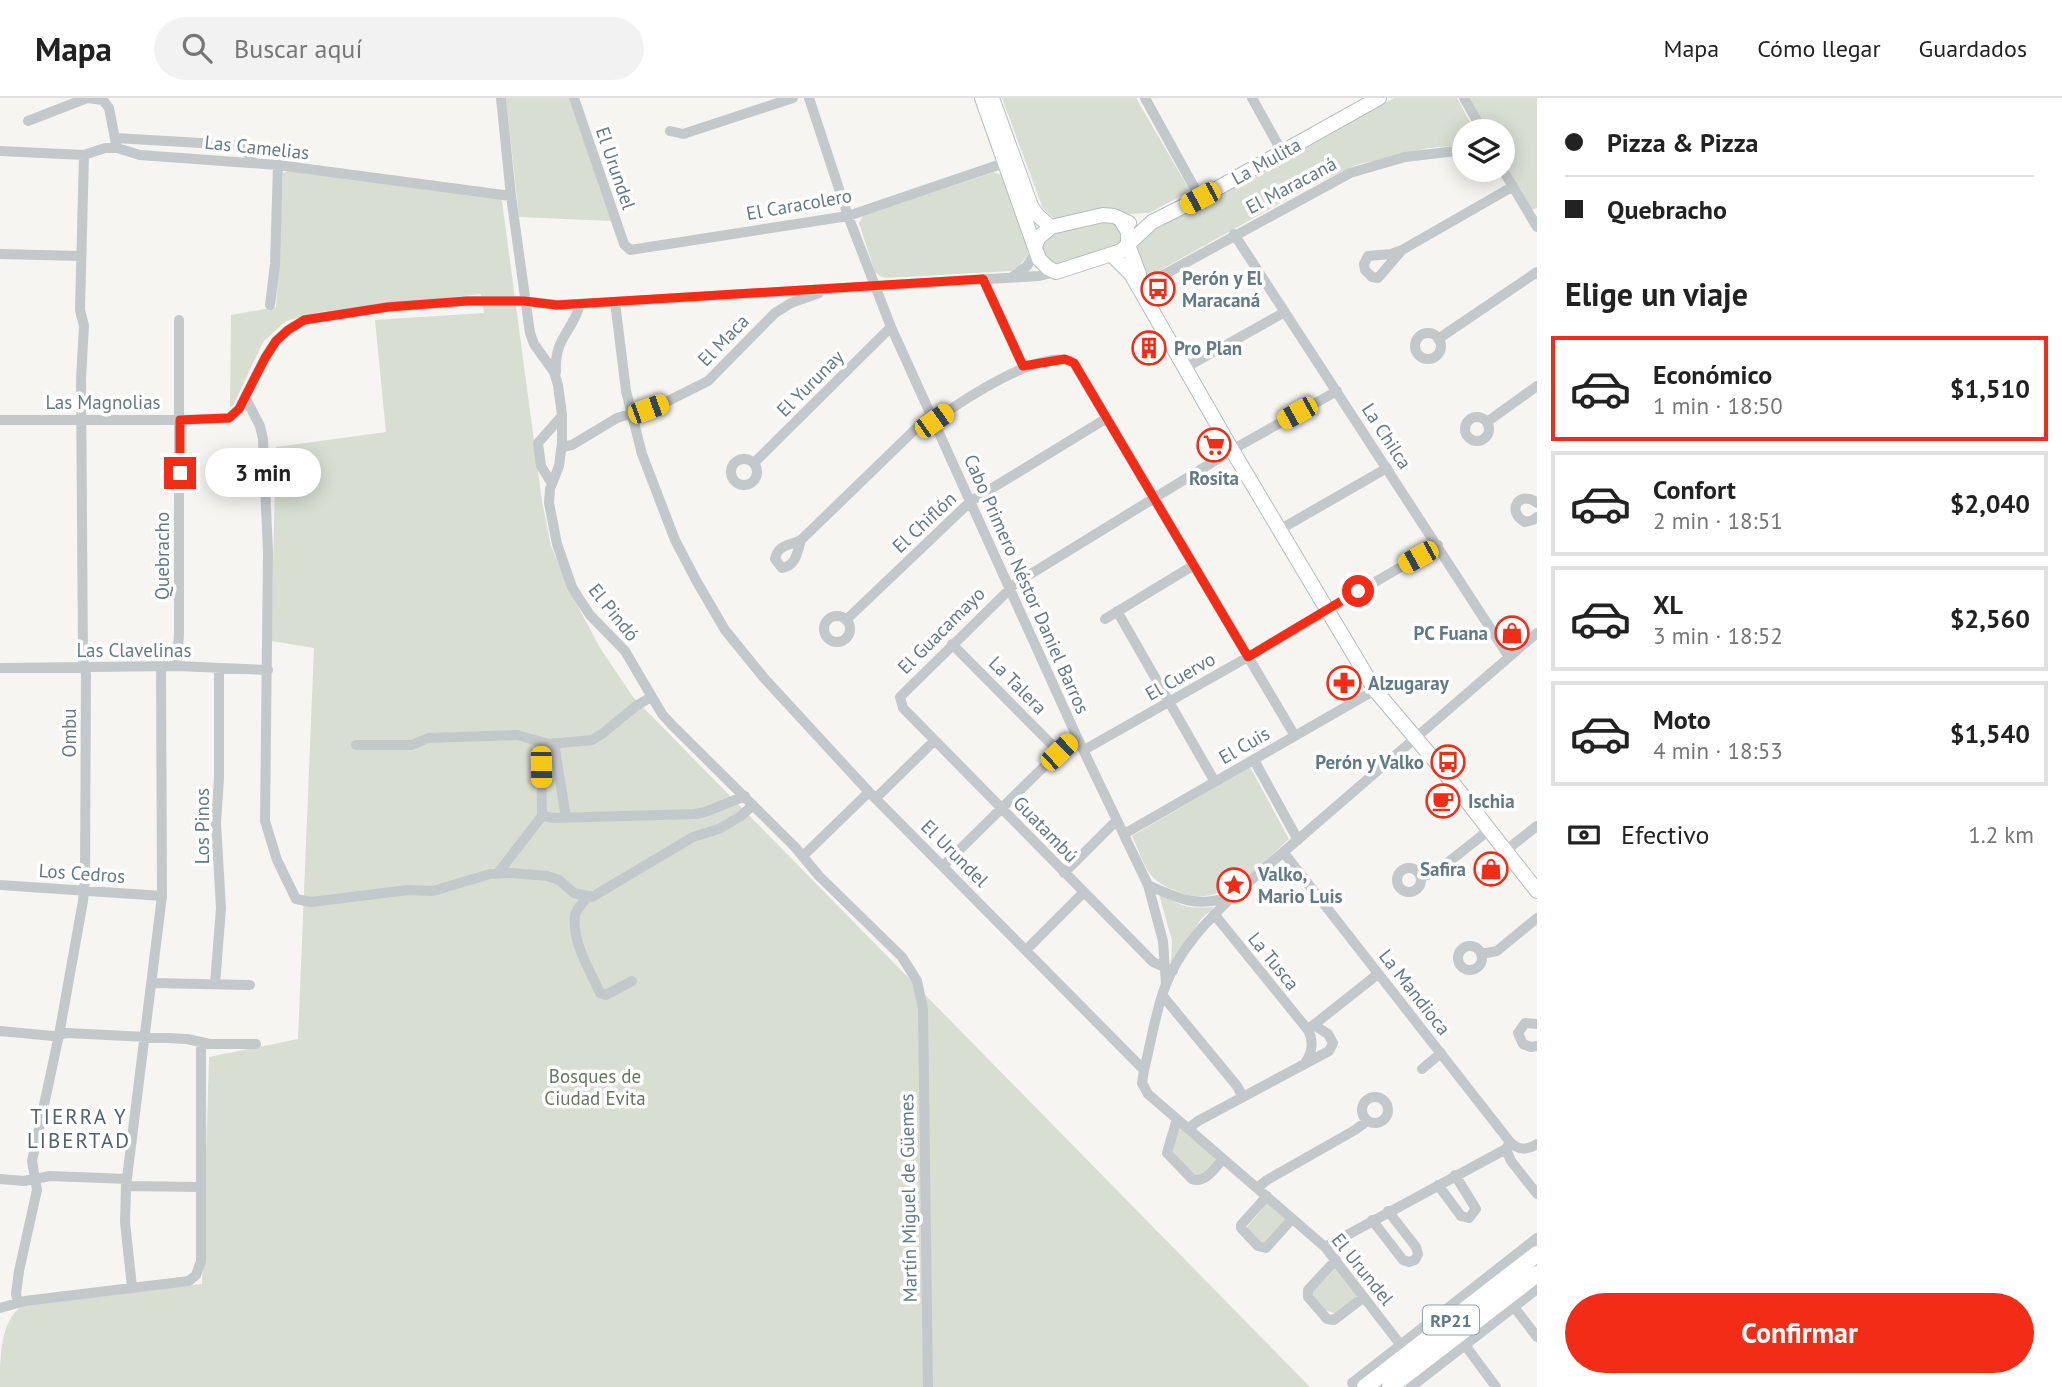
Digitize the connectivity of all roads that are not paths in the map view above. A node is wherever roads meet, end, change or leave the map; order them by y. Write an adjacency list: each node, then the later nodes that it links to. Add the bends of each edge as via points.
1 (501, 98): 24 (street, El Pindó)
2 (574, 98): 33 (street, El Urundel)
3 (793, 98): 13 (street, via 683,134)
4 (809, 98): 26 (street, Cabo Primero Néstor Daniel Barros)
5 (982, 98): 19 (main road)
6 (992, 98): 19 (main road)
7 (1144, 98): 25 (street)
8 (1252, 98): 16 (street)
9 (1379, 98): 16 (main road, La Mulita)
10 (1464, 98): 11 (street)
11 (1476, 119)
12 (28, 121): 14 (street, via 87,98 103,100)
13 (670, 131)
14 (116, 143): 18 (street, Las Camelias); 20 (street, Las Camelias, via 139,155); 20 (street, via 235,145)
15 (0, 151): 18 (street, Las Camelias)
16 (1282, 152): 25 (main road, La Mulita)
17 (1452, 152): 31 (street, El Maracaná, via 1360,169)
18 (83, 155): 38 (street, Ombu)
19 (1009, 162): 26 (street, El Caracolero); 29 (main road, via 1031,206); 34 (main road)
20 (255, 163): 21 (street, Las Camelias)
21 (278, 165): 24 (street, Las Camelias); 49 (street)
22 (1509, 182): 23 (street)
23 (1512, 187): 30 (street); 35 (street)
24 (511, 196): 46 (street, El Pindó)
25 (1200, 198): 28 (main road, La Mulita)
26 (848, 216): 33 (street, El Caracolero); 43 (street, Cabo Primero Néstor Daniel Barros)
27 (1121, 220): 28 (main road); 29 (main road, via 1103,215); 32 (main road, via 1128,232)
28 (1152, 222): 32 (main road, La Mulita)
29 (1051, 227): 34 (main road, via 1039,237)
30 (1537, 227)
31 (1234, 234): 44 (street, El Maracaná); 50 (street, La Chilca)
32 (1128, 245): 37 (main road, La Mulita); 44 (main road)
33 (627, 249)
34 (1035, 249): 39 (main road, via 1042,264); 41 (street, via 1027,266)
35 (1402, 250)
36 (0, 254): 38 (street)
37 (1112, 254): 39 (main road, La Mulita); 69 (main road, via 1131,274)
38 (81, 256): 64 (street, Ombu)
39 (1056, 272): 41 (street)
40 (1537, 272): 53 (street)
41 (1012, 277): 42 (street)
42 (983, 279): 43 (street); 55 (street)
43 (874, 285): 45 (street); 52 (street, Cabo Primero Néstor Daniel Barros)
44 (1145, 285): 54 (main road)
45 (833, 288): 47 (street); 61 (street, El Maca, via 775,313 708,382)
46 (524, 301): 48 (street, Las Magnolias); 56 (street, El Pindó, via 532,339); 59 (street, Las Magnolias, via 388,307 304,320 276,341)
47 (615, 302): 48 (street, Las Magnolias); 61 (street, El Urundel)
48 (580, 304): 56 (street, via 559,343)
49 (270, 305)
50 (1285, 312): 54 (street); 58 (street, La Chilca)
51 (179, 320): 66 (street, Quebracho)
52 (891, 327): 62 (street, Cabo Primero Néstor Daniel Barros); 70 (street, El Yurunay)
53 (1438, 339)
54 (1192, 364): 69 (main road)
55 (1023, 366): 62 (street); 63 (street, via 1061,360 1074,363)
56 (556, 376): 60 (street, El Pindó)
57 (1537, 386): 67 (street)
58 (1336, 391): 69 (street, El Guacamayo); 71 (street, La Chilca)
59 (245, 397): 66 (street, Las Magnolias, via 229,418); 95 (street, via 263,439)
60 (562, 415): 68 (street, El Pindó); 72 (street, via 538,443 541,466)
61 (632, 415): 68 (street, El Maca, via 617,418); 111 (street, El Urundel, via 662,509 713,612 764,678)
62 (932, 418): 74 (street, Cabo Primero Néstor Daniel Barros); 78 (street)
63 (1107, 418): 73 (street); 74 (street, El Chiflón)
64 (82, 419): 65 (street, Las Magnolias); 66 (street, Las Magnolias); 93 (street, Ombu)
65 (0, 420)
66 (180, 420): 90 (street, Quebracho)
67 (1487, 422)
68 (562, 447): 72 (street, El Pindó)
69 (1236, 448): 73 (street, El Guacamayo); 77 (main road); 82 (main road)
70 (754, 463)
71 (1387, 468): 77 (street); 79 (street, La Chilca)
72 (552, 484): 97 (street, El Pindó, via 549,503 554,534 572,587 590,615 625,652)
73 (1155, 499): 80 (street); 81 (street, El Guacamayo)
74 (971, 501): 81 (street, Cabo Primero Néstor Daniel Barros); 85 (street, El Chiflón)
75 (1537, 503): 76 (street, via 1523,499 1516,510 1525,522)
76 (1537, 517)
77 (1286, 526): 82 (main road)
78 (801, 540)
79 (1438, 545): 82 (street, El Cuervo); 89 (street, La Chilca)
80 (1194, 565): 83 (street); 88 (street)
81 (1010, 587): 87 (street, El Guacamayo); 100 (street, Cabo Primero Néstor Daniel Barros)
82 (1330, 607): 88 (street, El Cuervo); 96 (main road)
83 (1117, 611): 84 (street); 98 (street)
84 (1105, 619)
85 (846, 620)
86 (1537, 634): 89 (street)
87 (952, 644): 99 (street, El Guacamayo, via 904,692); 108 (street, La Talera)
88 (1248, 657): 98 (street, El Cuervo); 101 (street)
89 (1509, 657): 102 (street)
90 (177, 666): 91 (street, Las Clavelinas); 94 (street, Las Clavelinas)
91 (161, 667): 93 (street, Las Clavelinas); 135 (street)
92 (0, 668): 93 (street, Las Clavelinas)
93 (85, 668): 131 (street, Ombu)
94 (219, 668): 95 (street, Las Clavelinas); 145 (street, Los Pinos, via 216,814 221,908)
95 (268, 670): 126 (street, via 265,821 296,899 311,902 433,891)
96 (1379, 688): 101 (street, El Cuis); 102 (main road)
97 (651, 696): 105 (street, via 597,737); 112 (street, El Pindó, via 673,725)
98 (1170, 702): 107 (street, El Cuervo); 110 (street)
99 (900, 703): 103 (street, Guatambú)
100 (1076, 735): 107 (street, Cabo Primero Néstor Daniel Barros); 108 (street)
101 (1295, 736): 109 (street, El Cuis)
102 (1416, 738): 119 (main road); 121 (street)
103 (934, 741): 111 (street); 114 (street, Guatambú)
104 (541, 743): 105 (street); 106 (street, via 517,735); 115 (street)
105 (554, 743): 116 (street)
106 (356, 745)
107 (1084, 750): 117 (street, Cabo Primero Néstor Daniel Barros)
108 (1059, 752): 114 (street)
109 (1254, 760): 110 (street, El Cuis); 121 (street)
110 (1215, 782): 120 (street, El Cuis)
111 (872, 795): 124 (street); 125 (street, El Urundel)
112 (745, 796): 113 (street, El Pindó); 116 (street, via 695,814)
113 (752, 805): 124 (street, El Pindó); 136 (street, via 719,829 693,837)
114 (1001, 809): 125 (street); 127 (street, Guatambú)
115 (542, 816): 116 (street); 126 (street)
116 (566, 818)
117 (1117, 820): 120 (street, Cabo Primero Néstor Daniel Barros); 127 (street)
118 (1537, 827): 122 (street)
119 (1489, 830): 122 (main road); 128 (street, via 1436,872)
120 (1124, 834): 130 (street, Cabo Primero Néstor Daniel Barros)
121 (1298, 841): 123 (street)
122 (1505, 850): 132 (main road)
123 (1284, 853): 134 (street); 142 (street, La Mandioca)
124 (803, 856): 148 (street, El Pindó, via 902,957 917,981)
125 (943, 866): 139 (street, El Urundel)
126 (498, 873): 136 (street, via 547,876)
127 (1064, 873): 133 (street, Guatambú)
128 (1421, 877)
129 (0, 885): 131 (street, Los Cedros)
130 (1148, 885): 134 (street, via 1201,903); 141 (street, Cabo Primero Néstor Daniel Barros)
131 (84, 891): 135 (street, Los Cedros); 152 (street, Ombu)
132 (1537, 891)
133 (1083, 893): 139 (street); 141 (street, Guatambú, via 1153,961)
134 (1236, 893): 137 (street)
135 (162, 896): 144 (street)
136 (587, 897): 143 (street, via 575,915 576,932 600,993 606,995)
137 (1214, 914): 141 (street); 150 (street, La Tusca)
138 (1537, 918): 140 (street, via 1497,951)
139 (1027, 949): 160 (street, El Urundel)
140 (1481, 954)
141 (1169, 970): 147 (street)
142 (1378, 974): 150 (street); 157 (street, La Mandioca)
143 (632, 981)
144 (150, 983): 145 (street); 153 (street)
145 (215, 985): 146 (street)
146 (250, 985)
147 (1162, 995): 160 (street); 161 (street)
148 (923, 1009): 195 (street, Martín Miguel de Güemes)
149 (1537, 1024): 156 (street, via 1525,1023 1518,1033 1523,1044)
150 (1311, 1028): 158 (street); 158 (street, La Tusca, via 1331,1037 1332,1048)
151 (0, 1031): 152 (street)
152 (60, 1035): 153 (street); 169 (street, Ombu, via 32,1161)
153 (143, 1038): 154 (street); 171 (street)
154 (201, 1043): 155 (street); 173 (street)
155 (256, 1044)
156 (1537, 1046)
157 (1441, 1053): 159 (street); 166 (street, La Mandioca)
158 (1305, 1063): 161 (street)
159 (1422, 1069)
160 (1144, 1070): 162 (street, El Urundel, via 1144,1089)
161 (1243, 1097): 164 (street)
162 (1177, 1119): 164 (street, El Urundel); 167 (street, via 1167,1153 1192,1179 1204,1179)
163 (1367, 1121): 174 (street)
164 (1188, 1129): 167 (street, El Urundel)
165 (1537, 1144): 166 (street, La Mandioca, via 1520,1149)
166 (1508, 1146): 168 (street); 175 (street, La Mandioca, via 1511,1161)
167 (1223, 1159): 174 (street, El Urundel)
168 (1455, 1175): 172 (street); 172 (street, via 1476,1209 1469,1218 1461,1216)
169 (36, 1178): 170 (street); 171 (street); 188 (street, Ombu, via 16,1288)
170 (0, 1179)
171 (126, 1182): 173 (street); 185 (street)
172 (1438, 1185): 177 (street)
173 (201, 1187): 185 (street, via 197,1275 189,1281)
174 (1257, 1188): 176 (street, El Urundel)
175 (1537, 1194)
176 (1267, 1196): 178 (street, El Urundel); 178 (street, via 1241,1225 1258,1246 1266,1248)
177 (1388, 1211): 179 (street); 179 (street, via 1416,1247 1415,1260 1403,1260)
178 (1292, 1219): 181 (street, El Urundel)
179 (1372, 1220): 181 (street)
180 (1537, 1238): 192 (street)
181 (1325, 1247): 183 (street, El Urundel)
182 (1537, 1254): 194 (main road, RP21)
183 (1336, 1260): 187 (street, El Urundel); 187 (street, via 1308,1290 1308,1297 1331,1320)
184 (1537, 1274): 196 (main road, RP21)
185 (132, 1287): 188 (street)
186 (1537, 1289): 189 (street)
187 (1364, 1297): 192 (street, El Urundel)
188 (18, 1303): 190 (street)
189 (1514, 1307): 191 (street); 193 (street)
190 (1, 1309)
191 (1537, 1337)
192 (1400, 1344): 194 (street)
193 (1465, 1345): 197 (street); 198 (street)
194 (1358, 1385)
195 (928, 1387)
196 (1390, 1387)
197 (1411, 1387)
198 (1496, 1387)

